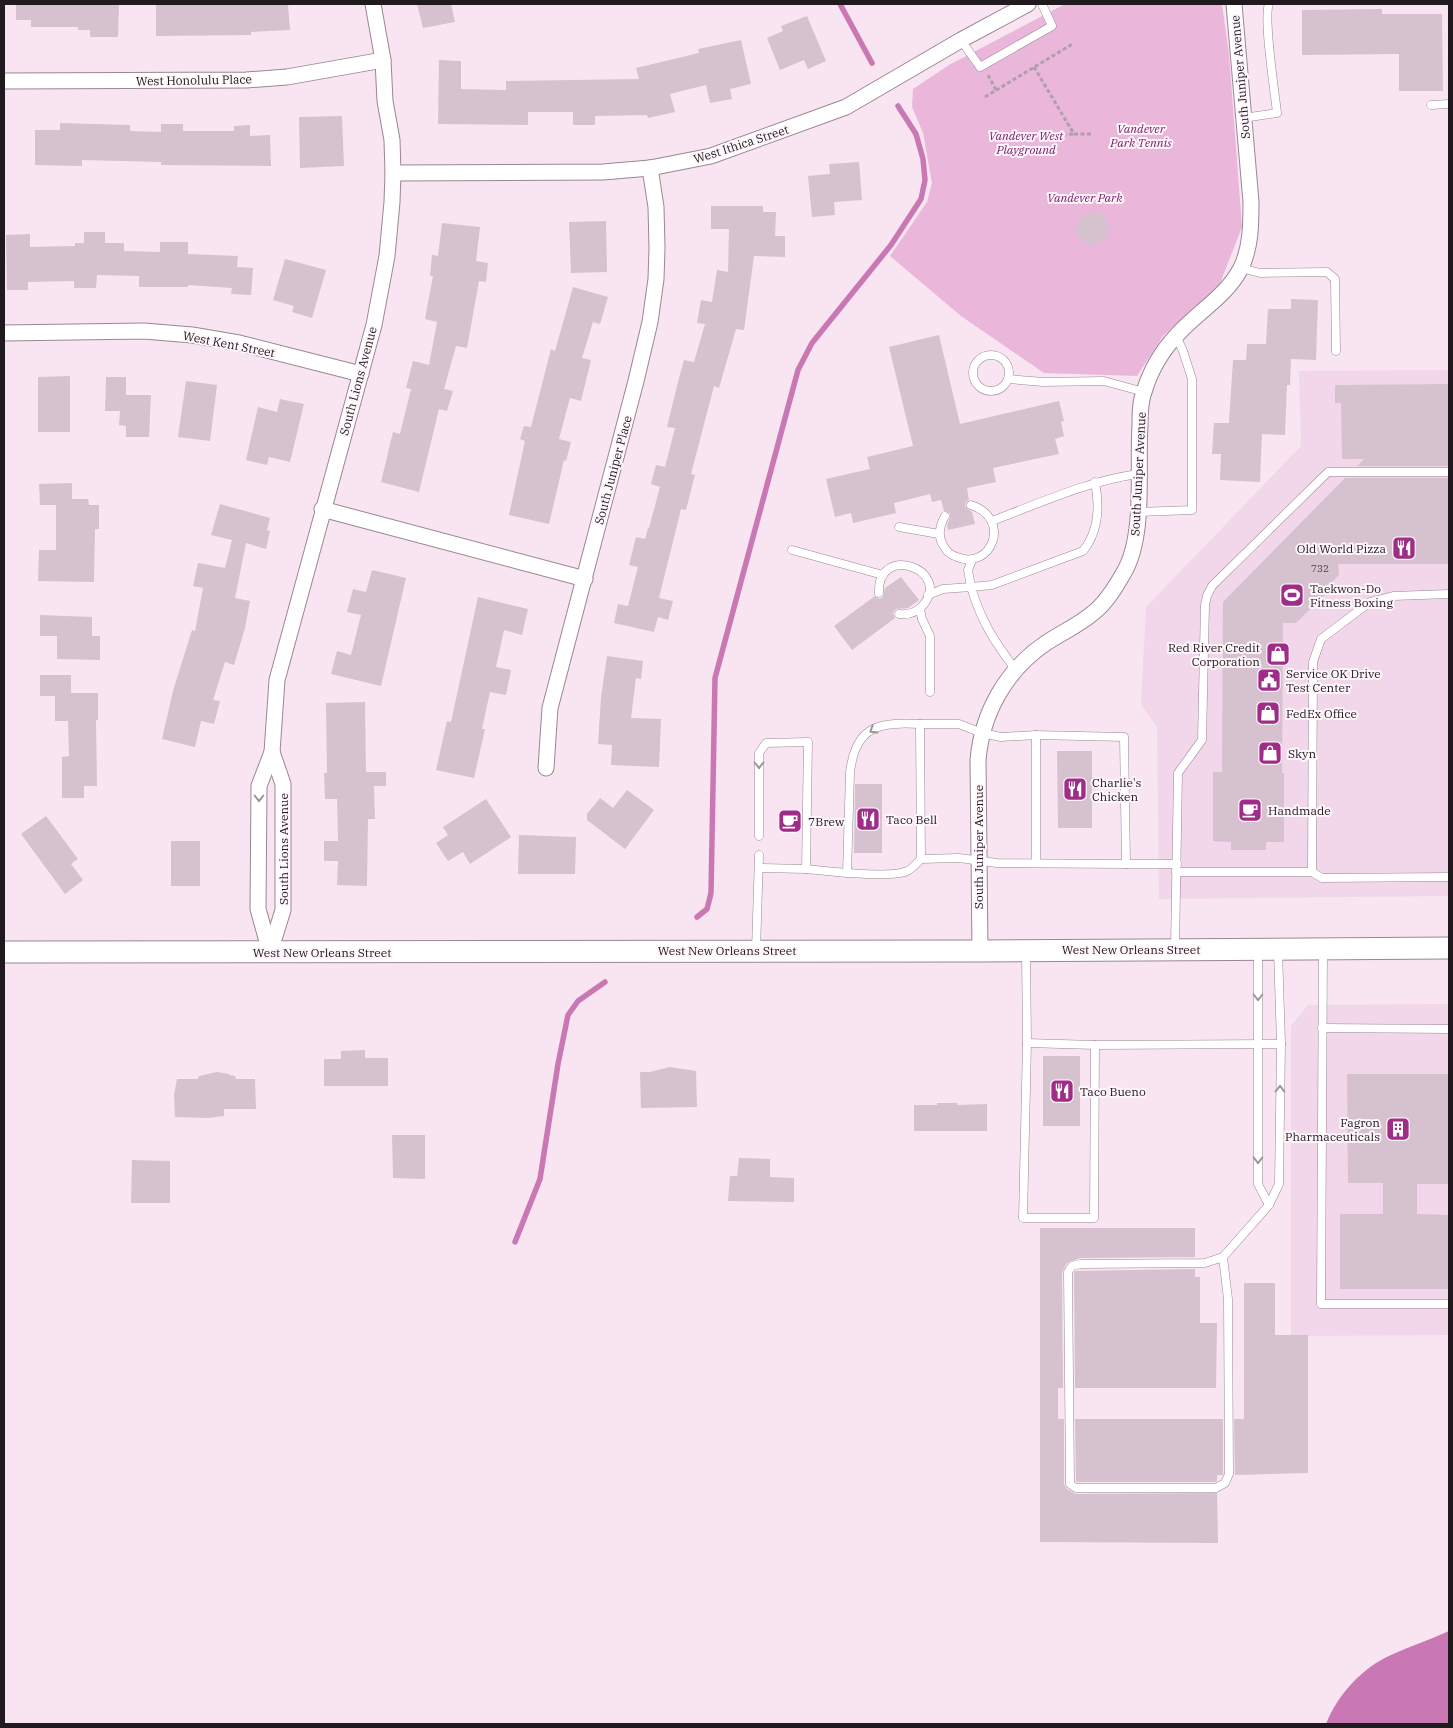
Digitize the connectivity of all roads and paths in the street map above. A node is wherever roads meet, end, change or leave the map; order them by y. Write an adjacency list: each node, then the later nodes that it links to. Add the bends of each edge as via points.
1 (373, 4): 8 (street, South Lions Avenue)
2 (1028, 4): 6 (street, West Ithica Street)
3 (1042, 4): 6 (lane, via 1052,26 980,67)
4 (1234, 4): 14 (street, South Juniper Avenue)
5 (1269, 4): 14 (lane, via 1267,26 1277,114)
6 (961, 40): 18 (street, West Ithica Street, via 846,107 711,156)
7 (1074, 43): 9 (path)
8 (383, 60): 10 (street, West Honolulu Place, via 287,77 246,80); 19 (street, South Lions Avenue)
9 (1034, 67): 11 (path); 15 (path)
10 (4, 81)
11 (985, 97)
12 (1449, 104): 13 (lane)
13 (1431, 105)
14 (1243, 118): 20 (street, South Juniper Avenue, via 1251,225)
15 (1074, 134): 16 (path); 17 (path)
16 (1092, 134)
17 (1043, 135)
18 (650, 168): 19 (street, West Ithica Street, via 554,174); 40 (street, South Juniper Place, via 656,207 657,248 650,322)
19 (393, 172): 24 (street, South Lions Avenue, via 387,256)
20 (1241, 268): 22 (street, South Juniper Avenue, via 1229,287); 23 (lane, via 1260,273 1328,272 1335,279)
21 (4, 333): 24 (street, West Kent Street, via 192,335 239,343)
22 (1176, 336): 26 (street, South Juniper Avenue); 32 (lane, via 1192,379 1192,510)
23 (1336, 351)
24 (361, 374): 31 (street, South Lions Avenue)
25 (1008, 379): 25 (lane, via 1006,362 990,354 980,358 972,368 977,386 988,391 1000,388); 26 (lane, via 1104,381)
26 (1144, 392): 28 (street, South Juniper Avenue, via 1140,411)
27 (1449, 472): 61 (lane, via 1328,472 1212,586 1205,605 1202,740 1178,773)
28 (1138, 474): 29 (lane); 32 (street, South Juniper Avenue)
29 (1096, 482): 34 (lane); 41 (lane, via 1098,515 1090,542 1083,551 992,585)
30 (971, 505): 34 (lane, via 987,513)
31 (322, 509): 40 (street); 52 (street, South Lions Avenue, via 277,680)
32 (1138, 512): 47 (street, South Juniper Avenue, via 1134,547 1125,572 1110,595 1094,612 1045,644)
33 (945, 516): 36 (lane)
34 (992, 521): 38 (lane, via 992,545)
35 (899, 527): 36 (lane)
36 (940, 534): 38 (lane, via 946,551 962,560)
37 (792, 550): 39 (lane)
38 (972, 560): 41 (lane, via 968,570)
39 (883, 575): 42 (lane); 44 (lane, via 897,566 914,567 926,578)
40 (584, 579): 53 (street, South Juniper Place, via 550,708)
41 (971, 587): 44 (lane, via 943,589); 47 (lane, via 988,632)
42 (879, 593)
43 (1449, 594): 63 (lane, via 1393,596 1370,602 1321,639 1313,662)
44 (928, 595): 45 (lane)
45 (920, 609): 46 (lane); 48 (lane, via 930,636)
46 (899, 614)
47 (1015, 669): 50 (street, South Juniper Avenue, via 990,708)
48 (930, 692)
49 (920, 724): 50 (lane, via 959,724); 56 (lane); 64 (lane, one-way to 64, via 884,724 871,730 855,749 850,773)
50 (982, 733): 51 (lane, via 1001,737); 57 (street, South Juniper Avenue, via 978,760)
51 (1036, 735): 58 (lane); 59 (lane, via 1124,737)
52 (272, 752): 74 (street, South Lions Avenue, via 283,784 283,910); 74 (street, South Lions Avenue, one-way to 74, via 259,786 258,909)
53 (546, 768)
54 (759, 836): 62 (lane, one-way to 54, via 808,742 766,743 758,753)
55 (759, 855): 60 (lane)
56 (922, 859): 57 (lane); 64 (lane, via 898,874)
57 (978, 861): 58 (lane); 72 (street, South Juniper Avenue)
58 (1036, 862): 59 (lane)
59 (1126, 864): 61 (lane)
60 (759, 868): 62 (lane); 70 (lane)
61 (1176, 868): 63 (lane); 69 (lane)
62 (806, 869): 64 (lane)
63 (1312, 872): 65 (lane, via 1322,878)
64 (847, 873)
65 (1449, 877)
66 (1268, 948): 67 (main road, West New Orleans Street); 69 (main road, West New Orleans Street); 78 (lane, one-way to 78); 79 (lane)
67 (1323, 948): 68 (main road, West New Orleans Street); 75 (lane)
68 (1449, 948)
69 (1175, 949): 71 (main road, West New Orleans Street)
70 (756, 950): 72 (main road, West New Orleans Street); 74 (main road, West New Orleans Street)
71 (1026, 950): 72 (main road, West New Orleans Street); 77 (lane)
72 (980, 951)
73 (4, 952): 74 (main road, West New Orleans Street)
74 (270, 952)
75 (1322, 1028): 76 (lane); 83 (lane, via 1321,1304)
76 (1449, 1029)
77 (1027, 1044): 80 (lane); 80 (lane, via 1023,1218 1094,1218)
78 (1258, 1044): 79 (lane); 80 (lane); 81 (lane, one-way to 81, via 1258,1184)
79 (1281, 1044): 81 (lane, one-way to 79, via 1279,1184)
80 (1096, 1045)
81 (1270, 1205): 82 (lane)
82 (1222, 1257): 82 (lane, via 1205,1263 1080,1264 1072,1266 1068,1272 1070,1484 1076,1488 1216,1488 1225,1482 1229,1474 1228,1309)
83 (1449, 1304)

